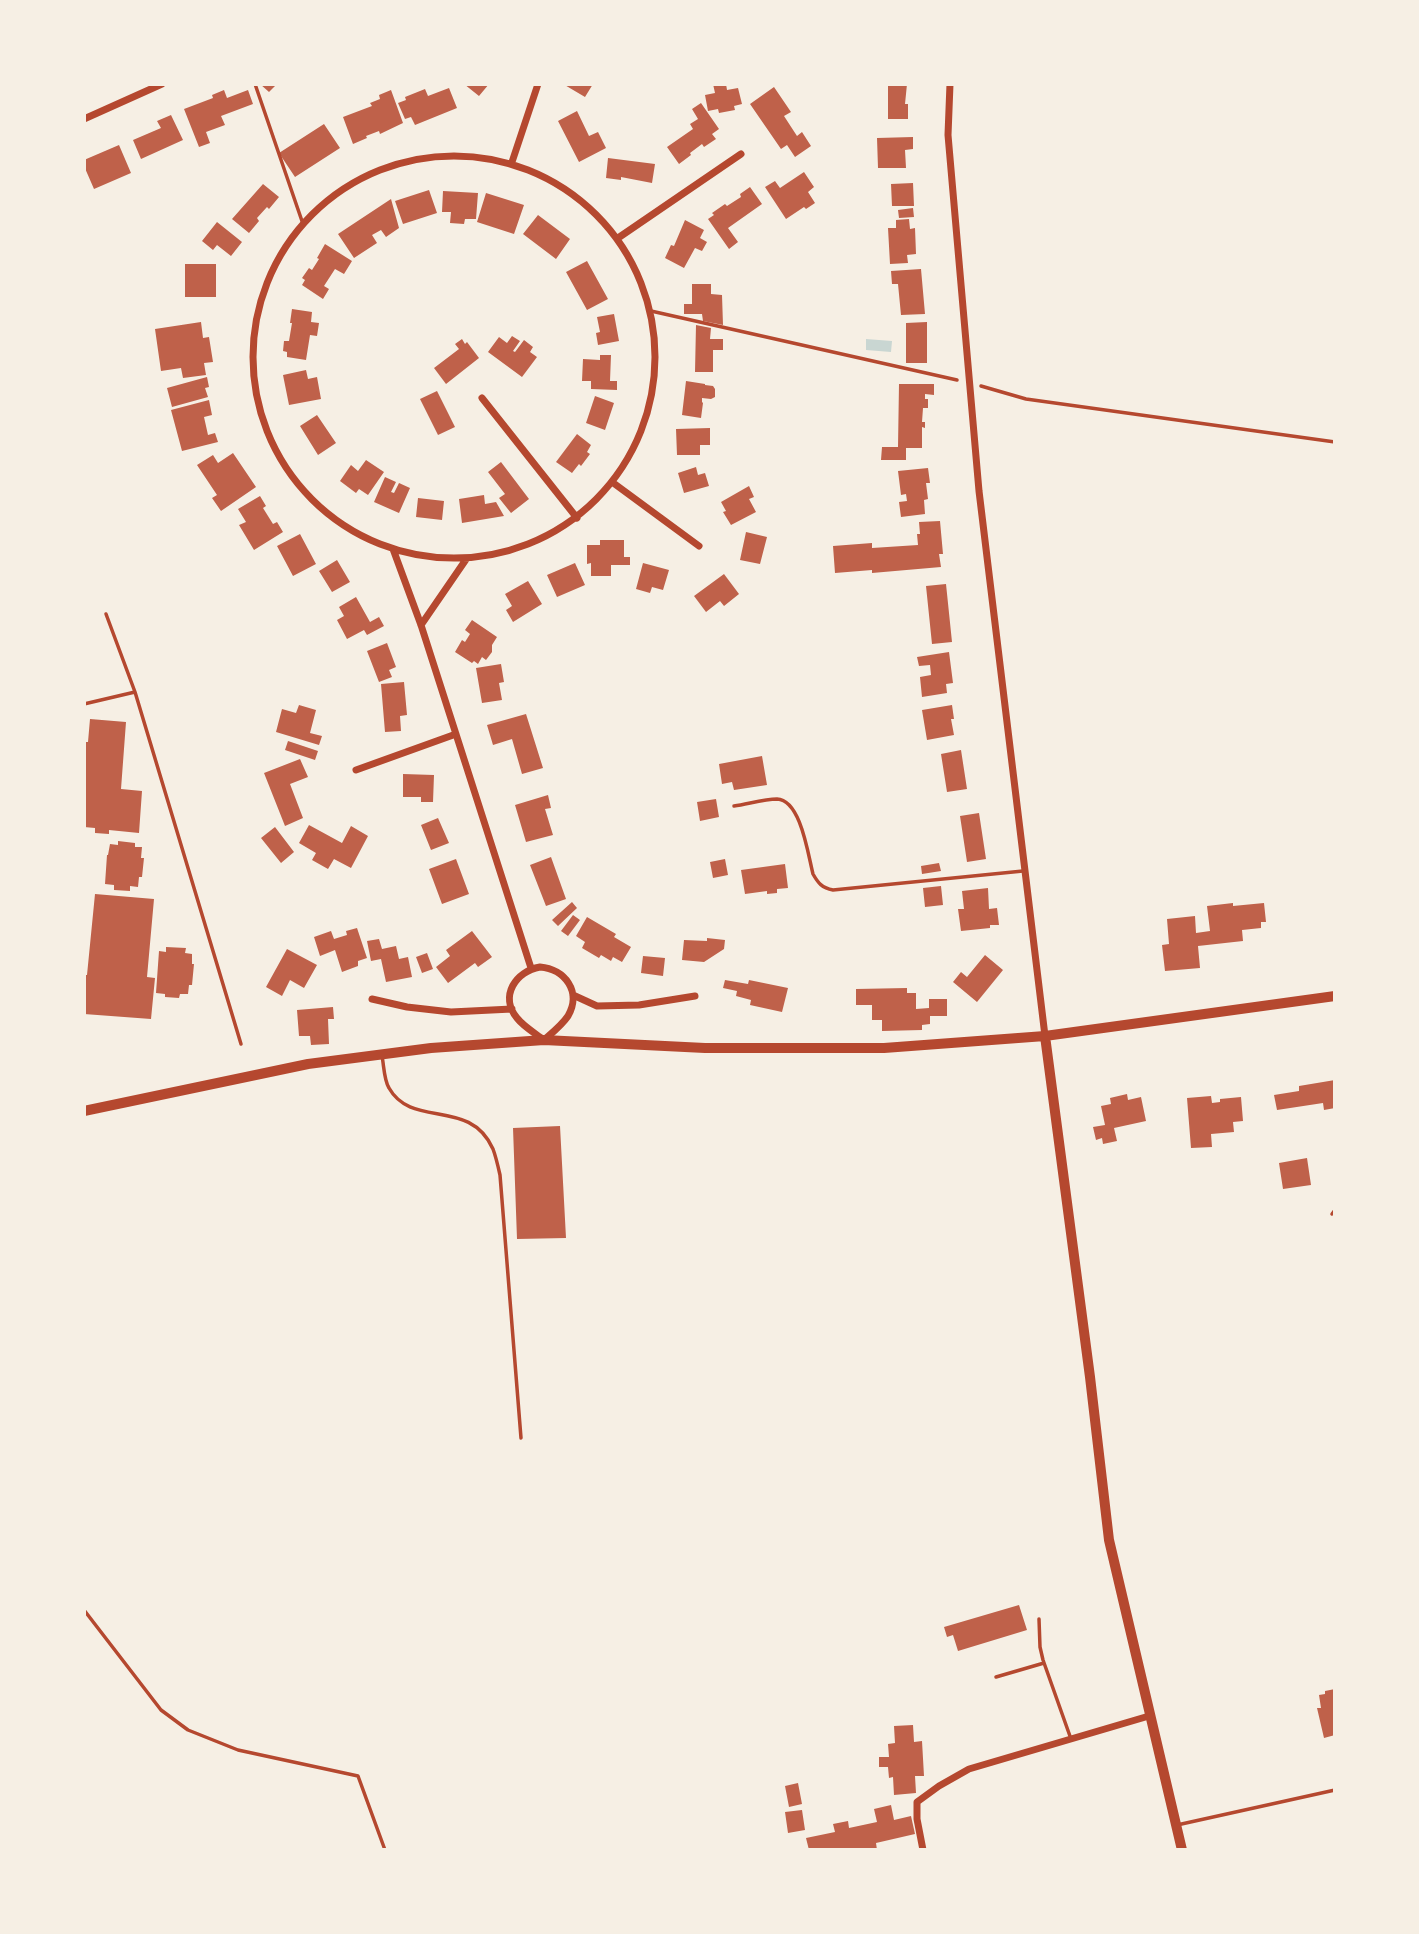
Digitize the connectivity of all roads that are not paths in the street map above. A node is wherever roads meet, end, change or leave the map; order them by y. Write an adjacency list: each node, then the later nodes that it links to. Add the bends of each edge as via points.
1 (162, 84): 4 (street)
2 (538, 84): 6 (street)
3 (950, 84): 23 (street, via 948,135 979,491)
4 (84, 119)
5 (741, 153): 7 (street)
6 (512, 162): 7 (street, via 571,191); 12 (street, via 460,154 407,159 358,178 315,209 282,249 260,297 251,349 256,401 274,450 304,493 345,527)
7 (618, 238): 9 (street, via 638,271 651,311 657,353 652,399 637,443)
8 (482, 398): 10 (street)
9 (612, 482): 10 (street); 11 (street)
10 (576, 517): 13 (street, via 543,538 506,552)
11 (699, 546)
12 (393, 549): 13 (street, via 429,557); 15 (street)
13 (467, 558): 15 (street)
14 (106, 614): 17 (lane)
15 (421, 625): 20 (street)
16 (84, 686): 18 (lane)
17 (135, 692): 19 (lane); 32 (lane)
18 (84, 697)
19 (84, 704)
20 (456, 734): 21 (street); 24 (street)
21 (356, 769)
22 (734, 806): 23 (lane, via 779,799 788,802 797,814 813,874 832,890)
23 (1025, 870): 30 (street)
24 (531, 968): 25 (street, via 559,972); 29 (street, via 511,989)
25 (573, 995): 26 (street, via 597,1006); 31 (street, via 570,1013)
26 (695, 996)
27 (1335, 996): 30 (street)
28 (372, 999): 29 (street, via 451,1012)
29 (512, 1009): 31 (street)
30 (1045, 1036): 31 (street, via 884,1048 705,1048); 39 (street, via 1109,1541)
31 (544, 1040): 33 (street)
32 (241, 1044)
33 (381, 1054): 34 (street, via 309,1064); 35 (lane, via 387,1086 395,1097 421,1111 460,1117 478,1128 492,1147 500,1175)
34 (84, 1111)
35 (521, 1438)
36 (1039, 1619): 37 (lane)
37 (1044, 1663): 38 (lane); 40 (lane)
38 (996, 1677)
39 (1149, 1716): 40 (street); 42 (street)
40 (1071, 1739): 43 (street, via 969,1769 917,1802)
41 (1335, 1790): 42 (lane)
42 (1176, 1825): 44 (street)
43 (923, 1850)
44 (1182, 1850)

